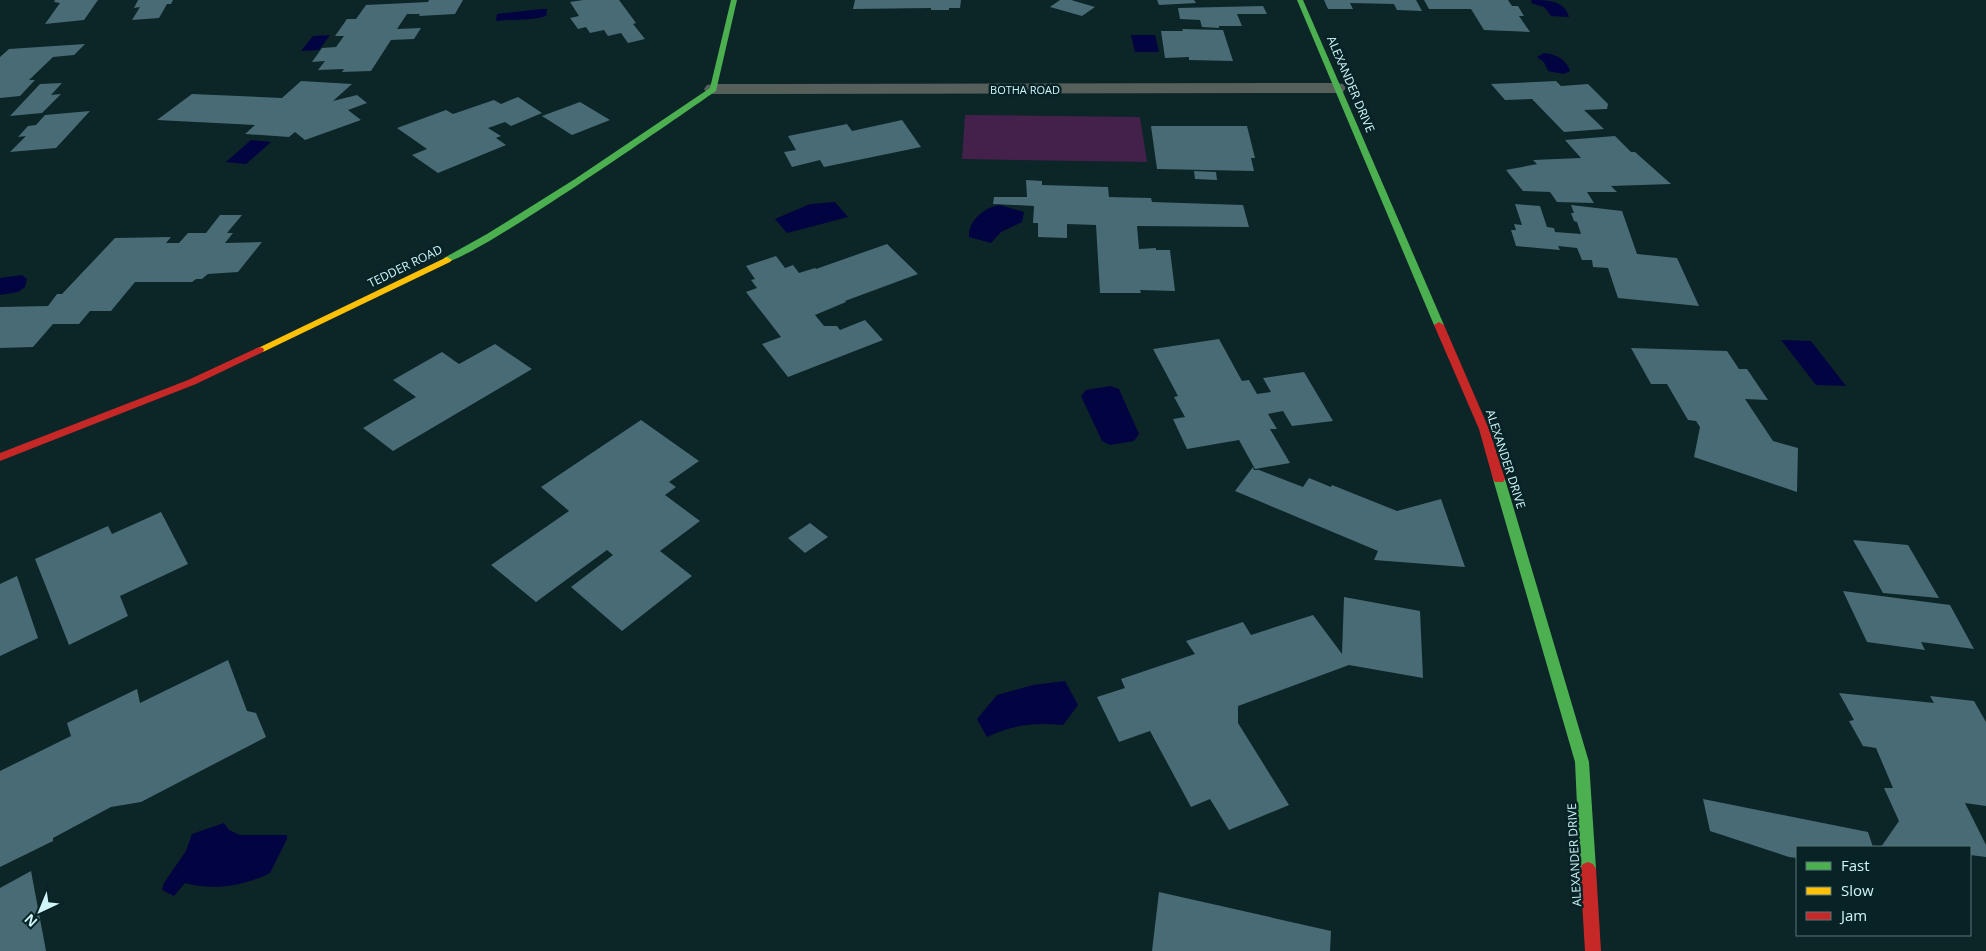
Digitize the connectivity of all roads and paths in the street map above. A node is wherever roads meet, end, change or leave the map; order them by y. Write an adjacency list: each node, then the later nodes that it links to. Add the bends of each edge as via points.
1 (734, 0): 4 (street)
2 (1300, 0): 3 (street, ALEXANDER DRIVE)
3 (1337, 88): 4 (street, BOTHA ROAD); 6 (street, ALEXANDER DRIVE, via 1487,439 1582,762)
4 (713, 89): 5 (street, TEDDER ROAD, via 647,137 462,253 192,382)
5 (0, 457)
6 (1593, 951)

